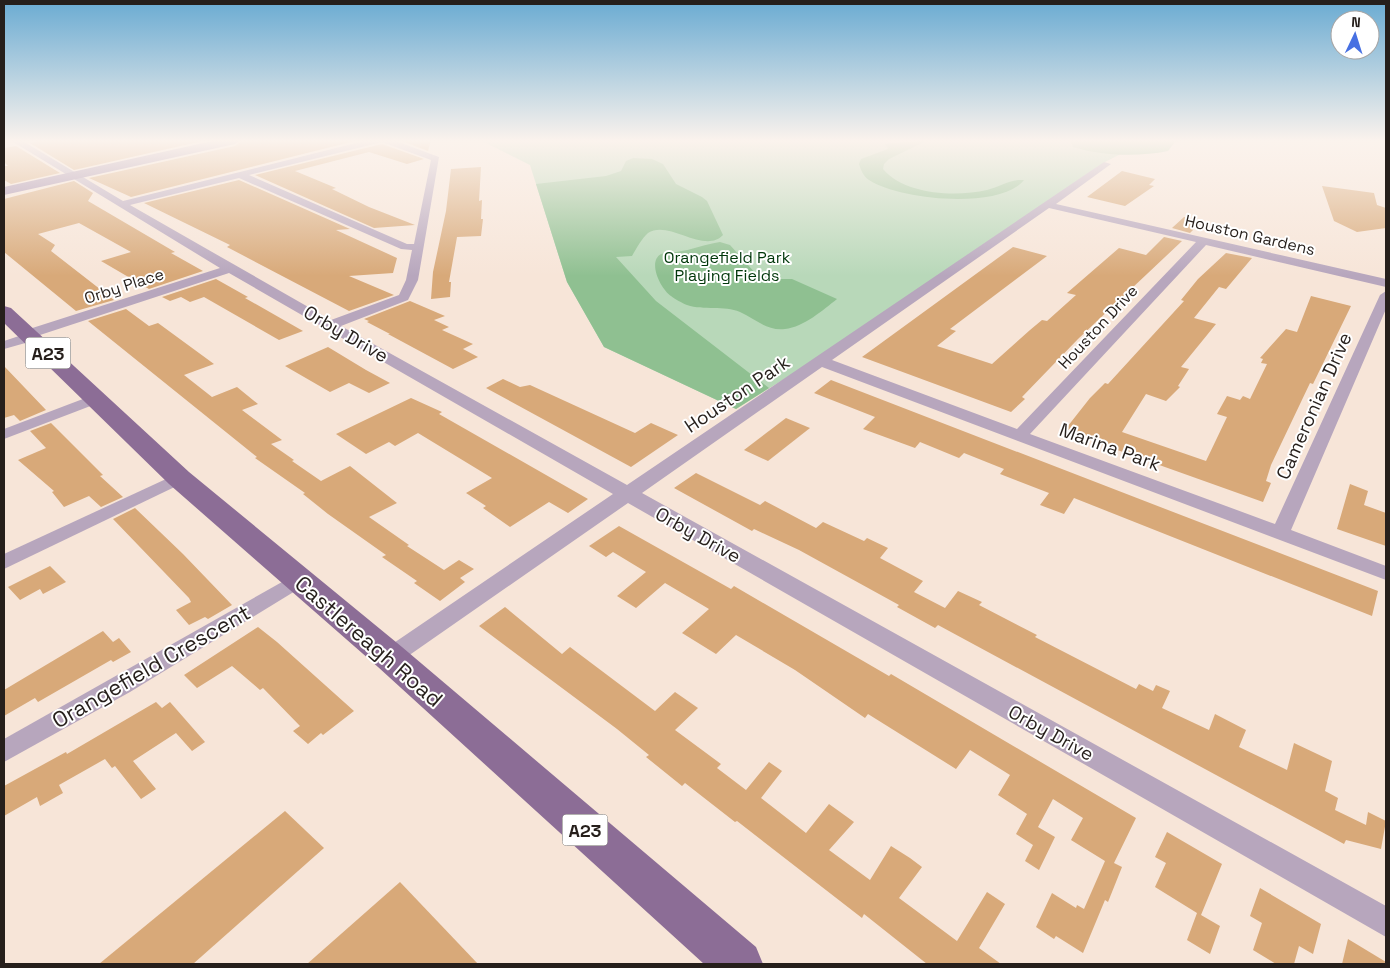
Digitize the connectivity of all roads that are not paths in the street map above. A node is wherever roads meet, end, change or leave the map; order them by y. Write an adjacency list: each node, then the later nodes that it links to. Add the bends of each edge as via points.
1 (31, 185): 7 (street)
2 (89, 185): 8 (street, Orby Drive)
3 (199, 185): 8 (street)
4 (264, 185): 11 (street, via 405,247)
5 (431, 185): 11 (street)
6 (1077, 185): 9 (street, Houston Park)
7 (4, 191)
8 (121, 204): 12 (street, Orby Drive)
9 (1048, 205): 10 (street, Houston Gardens); 19 (street, Houston Park)
10 (1203, 241): 13 (street, Houston Gardens); 22 (street, Houston Drive)
11 (418, 247): 16 (street, via 412,280 404,297)
12 (230, 269): 16 (street, Orby Drive); 17 (street, Orby Place)
13 (1386, 283)
14 (1386, 295): 25 (street, Cameronian Drive)
15 (4, 312): 17 (main road, Castlereagh Road / A23)
16 (330, 325): 24 (street, Orby Drive)
17 (29, 335): 18 (street, Orby Place); 20 (main road, Castlereagh Road / A23)
18 (4, 345)
19 (820, 361): 22 (street, Marina Park); 24 (street, Houston Park)
20 (96, 399): 21 (street); 23 (main road, Castlereagh Road / A23)
21 (4, 434)
22 (1019, 436): 25 (street, Marina Park)
23 (179, 478): 26 (street); 28 (main road, Castlereagh Road / A23)
24 (626, 494): 29 (street, Houston Park); 31 (street, Orby Drive)
25 (1280, 533): 27 (street, Marina Park)
26 (4, 562)
27 (1386, 573)
28 (298, 580): 29 (main road, Castlereagh Road / A23); 30 (street, Orangefield Crescent)
29 (390, 657): 32 (main road, Castlereagh Road / A23)
30 (4, 751)
31 (1386, 922)
32 (738, 964)

